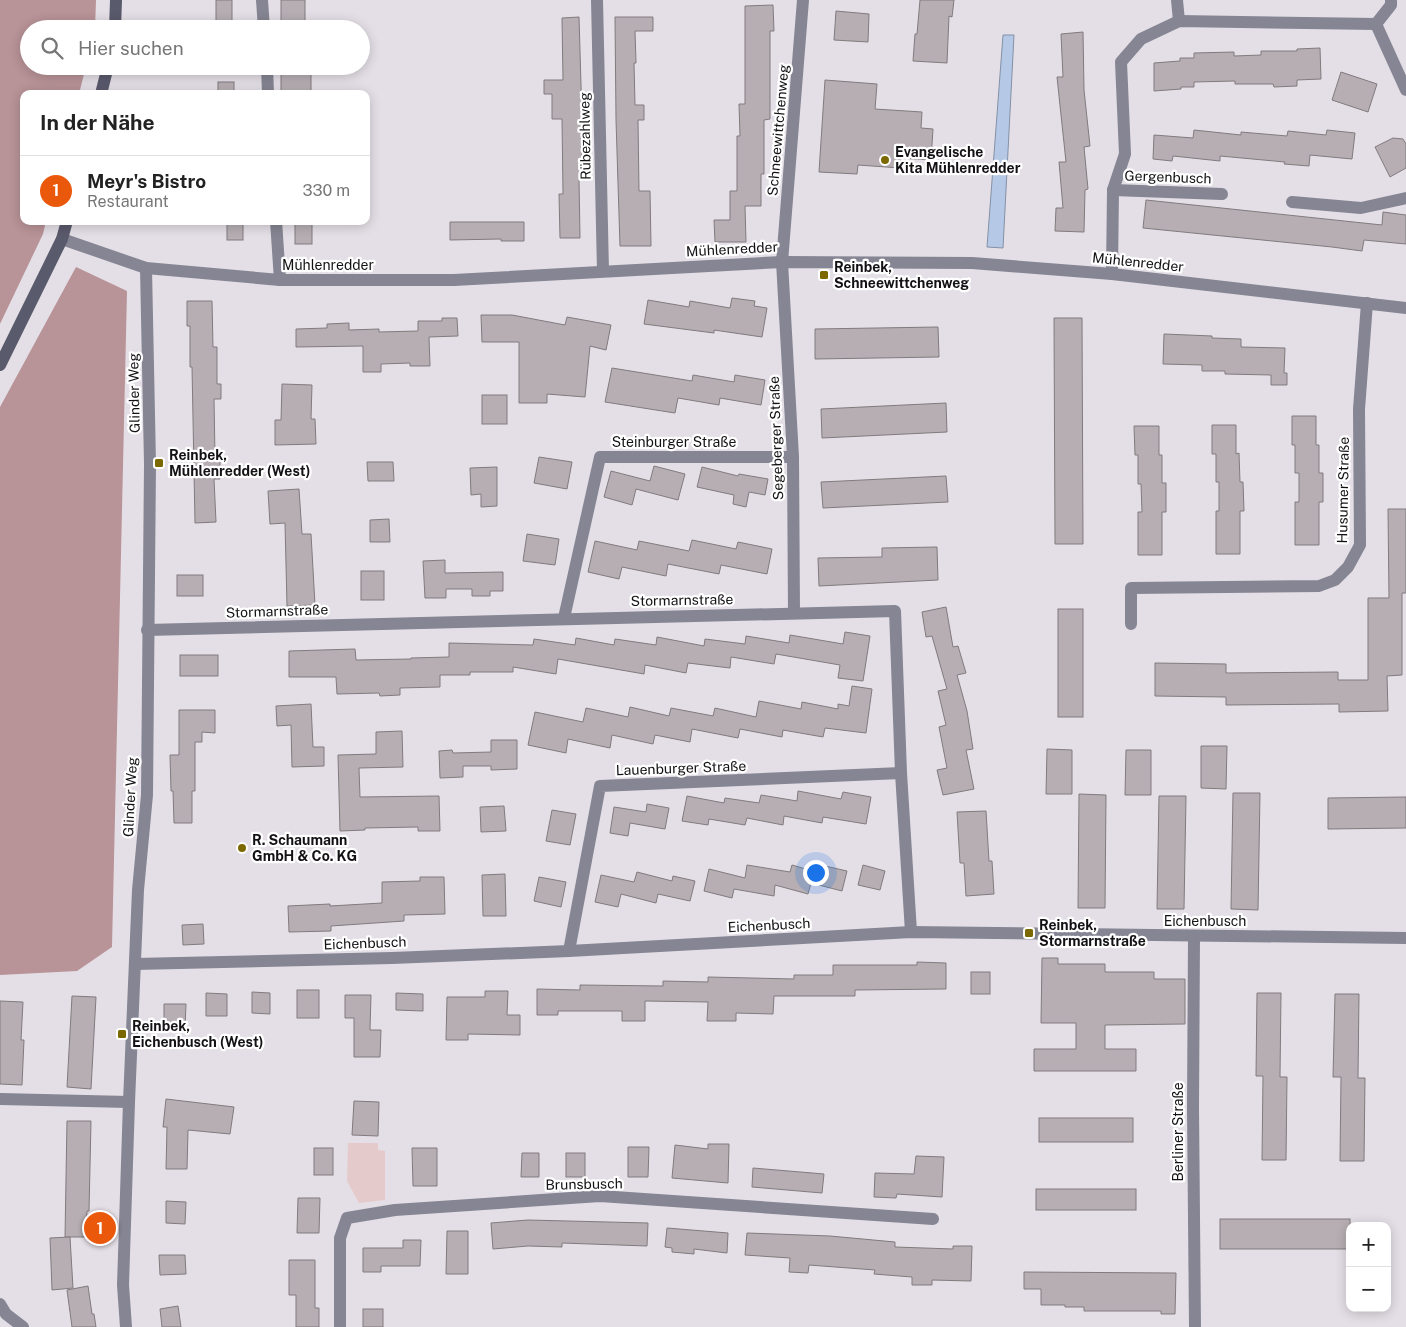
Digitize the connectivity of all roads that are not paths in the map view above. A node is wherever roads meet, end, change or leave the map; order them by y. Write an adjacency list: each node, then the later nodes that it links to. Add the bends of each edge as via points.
1 (116, 0): 7 (main road)
2 (262, 0): 8 (street)
3 (597, 0): 25 (street, Rübezahlweg)
4 (803, 0): 23 (street, Schneewittchenweg)
5 (1177, 0): 9 (street)
6 (1391, 0): 10 (street, via 1391,5)
7 (115, 20)
8 (263, 20)
9 (1179, 20): 10 (street, Gergenbusch); 16 (street, Gergenbusch, via 1141,39 1121,62 1126,154)
10 (1376, 24): 15 (street)
11 (106, 75): 13 (main road)
12 (267, 75): 14 (street)
13 (102, 90)
14 (268, 90)
15 (1406, 90)
16 (1113, 190): 17 (street, Gergenbusch); 26 (street, Gergenbusch)
17 (1222, 194)
18 (1406, 198): 19 (street, via 1361,208)
19 (1292, 202)
20 (66, 225): 22 (main road)
21 (276, 225): 27 (street)
22 (62, 240): 24 (street, Mühlenredder); 30 (main road)
23 (782, 262): 25 (street, Mühlenredder); 26 (street, Mühlenredder, via 972,263); 31 (street, Segeberger Straße)
24 (146, 268): 27 (street, Mühlenredder); 35 (street, Glinder Weg, via 150,464)
25 (603, 271): 27 (street, Mühlenredder, via 454,280)
26 (1112, 274): 28 (street, Mühlenredder)
27 (280, 280)
28 (1367, 303): 29 (street, Mühlenredder); 34 (street, Husumer Straße, via 1359,409 1360,545 1348,568 1335,580 1319,586 1131,588)
29 (1406, 308)
30 (0, 365)
31 (793, 457): 32 (street, Segeberger Straße); 33 (street, Steinburger Straße, via 600,457)
32 (794, 613): 33 (street, Stormarnstraße); 36 (street, Stormarnstraße, via 895,610)
33 (564, 618): 35 (street, Stormarnstraße)
34 (1130, 624)
35 (147, 630): 41 (street, Glinder Weg, via 147,795)
36 (901, 773): 37 (street, Stormarnstraße); 40 (street, Lauenburger Straße, via 600,786)
37 (911, 932): 38 (street, Eichenbusch); 40 (street, Eichenbusch)
38 (1194, 936): 39 (street, Eichenbusch); 49 (street, Berliner Straße)
39 (1406, 938)
40 (569, 951): 41 (street, Eichenbusch)
41 (135, 964): 43 (street, Glinder Weg)
42 (0, 1099): 43 (street)
43 (129, 1102): 47 (street, Glinder Weg, via 124,1285)
44 (933, 1219): 48 (street, Brunsbusch, via 600,1196 395,1210 347,1218 340,1238)
45 (0, 1304): 46 (street, via 6,1314)
46 (23, 1327)
47 (126, 1327)
48 (340, 1327)
49 (1195, 1327)

